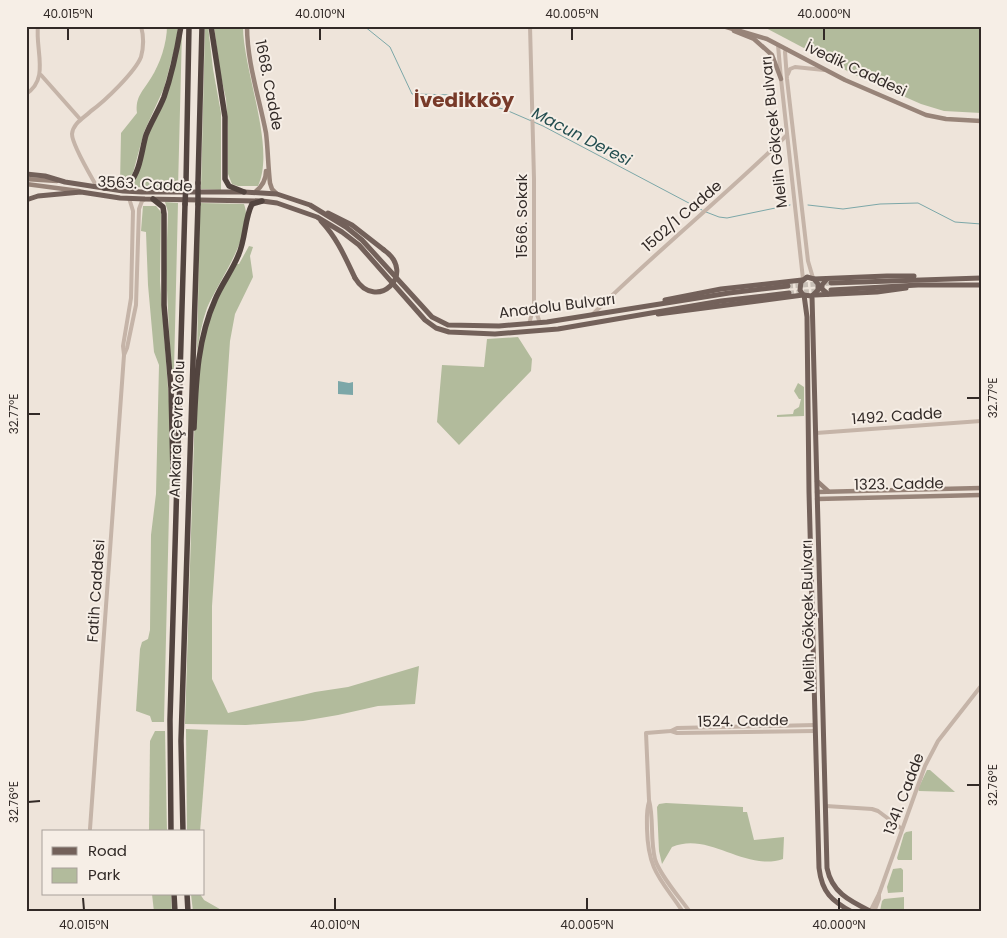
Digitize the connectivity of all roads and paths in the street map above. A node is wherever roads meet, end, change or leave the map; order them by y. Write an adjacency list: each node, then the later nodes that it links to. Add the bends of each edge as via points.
1 (38, 26): 14 (street)
2 (141, 26): 18 (street, via 144,37 140,60 96,108)
3 (181, 26): 25 (highway, via 170,80 146,134 135,175 125,185)
4 (189, 26): 65 (highway, Ankara Çevre Yolu, bridge)
5 (202, 26): 64 (highway, Ankara Çevre Yolu, bridge)
6 (211, 26): 27 (highway, via 224,117 225,179 229,186)
7 (246, 26): 21 (main road, 1668. Cadde)
8 (530, 26): 49 (street, 1566. Sokak)
9 (723, 26): 10 (main road, İvedik Caddesi)
10 (731, 28): 11 (main road, İvedik Caddesi, via 759,36); 15 (main road, via 754,39 772,55)
11 (778, 46): 12 (main road, İvedik Caddesi); 15 (street, Melih Gökçek Bulvarı)
12 (785, 50): 13 (main road, İvedik Caddesi); 16 (street, Melih Gökçek Bulvarı)
13 (824, 70): 16 (street, via 794,67 788,72); 19 (main road, İvedik Caddesi, via 931,117)
14 (41, 75): 17 (street, via 34,89); 18 (street)
15 (781, 79): 20 (street, Melih Gökçek Bulvarı)
16 (787, 79): 37 (street, Melih Gökçek Bulvarı)
17 (26, 94)
18 (80, 119): 24 (street, via 73,129 73,140)
19 (981, 122)
20 (787, 135): 36 (street, Melih Gökçek Bulvarı); 50 (street, 1502/1 Cadde)
21 (268, 149): 28 (main road, 1668. Cadde, via 264,181); 29 (main road, 1668. Cadde, via 270,182)
22 (27, 176): 24 (main road, 3563. Cadde, via 45,176)
23 (26, 184): 26 (main road, 3563. Cadde)
24 (97, 187): 25 (main road, 3563. Cadde)
25 (104, 188): 27 (main road, 3563. Cadde, via 142,192)
26 (81, 192): 30 (main road, 3563. Cadde); 33 (main road)
27 (244, 192): 28 (main road, 3563. Cadde)
28 (256, 192): 29 (main road, Anadolu Bulvarı)
29 (277, 194): 35 (main road, Anadolu Bulvarı)
30 (129, 198): 31 (main road, 3563. Cadde); 53 (street, Fatih Caddesi, via 133,211 131,298 122,346)
31 (145, 199): 32 (main road, 3563. Cadde); 53 (street, Fatih Caddesi, via 139,209 136,305)
32 (153, 199): 34 (main road, 3563. Cadde); 65 (highway, via 163,207 164,214 164,305 171,388)
33 (26, 200)
34 (262, 201): 38 (main road, Anadolu Bulvarı); 64 (highway, via 252,204 249,209 239,256 215,299 202,337)
35 (317, 209): 38 (main road, bridge, via 352,225 392,256 397,272 391,286 375,293 360,286 340,245); 52 (main road, Anadolu Bulvarı, via 362,240 440,321 461,326)
36 (796, 216): 37 (street, Melih Gökçek Bulvarı); 40 (street, Melih Gökçek Bulvarı)
37 (803, 216): 41 (street, Melih Gökçek Bulvarı, via 808,261)
38 (317, 217): 46 (main road, Anadolu Bulvarı, via 359,245 425,320 449,332 496,334 558,329 645,313 675,312)
39 (981, 278): 42 (main road, via 905,275)
40 (803, 279): 41 (main road); 43 (main road, Anadolu Bulvarı); 47 (main road, via 799,288)
41 (814, 279): 42 (main road); 48 (main road, via 818,287)
42 (829, 281): 45 (main road, via 822,285 822,289)
43 (789, 283): 46 (main road, via 796,288 794,294); 50 (main road, Anadolu Bulvarı, via 681,296 648,306)
44 (981, 285): 45 (main road, via 918,285)
45 (829, 292): 48 (main road)
46 (789, 295): 47 (main road, Anadolu Bulvarı)
47 (804, 295): 48 (main road); 58 (main road, Melih Gökçek Bulvarı)
48 (813, 295): 55 (main road, Melih Gökçek Bulvarı)
49 (534, 306): 51 (street); 52 (street)
50 (592, 315): 51 (main road, Anadolu Bulvarı)
51 (540, 323): 52 (main road, Anadolu Bulvarı)
52 (529, 324)
53 (124, 355): 71 (street, Fatih Caddesi)
54 (981, 421): 55 (street, 1492. Cadde)
55 (816, 433): 56 (main road, Melih Gökçek Bulvarı)
56 (817, 481): 59 (main road, Melih Gökçek Bulvarı); 60 (main road)
57 (980, 488): 60 (main road); 61 (main road)
58 (809, 492): 59 (main road); 63 (main road, Melih Gökçek Bulvarı)
59 (817, 492): 60 (main road); 62 (main road, Melih Gökçek Bulvarı)
60 (829, 492)
61 (980, 495): 62 (main road, 1323. Cadde)
62 (817, 498): 63 (main road); 68 (main road, Melih Gökçek Bulvarı)
63 (810, 499): 67 (main road, Melih Gökçek Bulvarı)
64 (187, 514): 74 (highway, Ankara Çevre Yolu, via 181,740)
65 (174, 539): 73 (highway, Ankara Çevre Yolu, via 169,740)
66 (981, 686): 72 (street, 1341. Cadde, via 933,749)
67 (815, 728): 68 (main road); 69 (street, 1524. Cadde, via 677,728 646,733); 81 (main road, Melih Gökçek Bulvarı, via 820,875 832,900)
68 (823, 728): 70 (main road, Melih Gökçek Bulvarı)
69 (649, 800): 79 (street, via 647,837 651,862); 80 (street, via 656,861)
70 (826, 806): 72 (street, via 872,809); 82 (main road, Melih Gökçek Bulvarı, via 829,878 844,897)
71 (90, 828)
72 (902, 829): 82 (street, 1341. Cadde)
73 (171, 830)
74 (183, 830)
75 (174, 896): 77 (highway)
76 (187, 896): 78 (highway)
77 (176, 912)
78 (188, 912)
79 (683, 912)
80 (690, 912)
81 (852, 912)
82 (872, 912)

